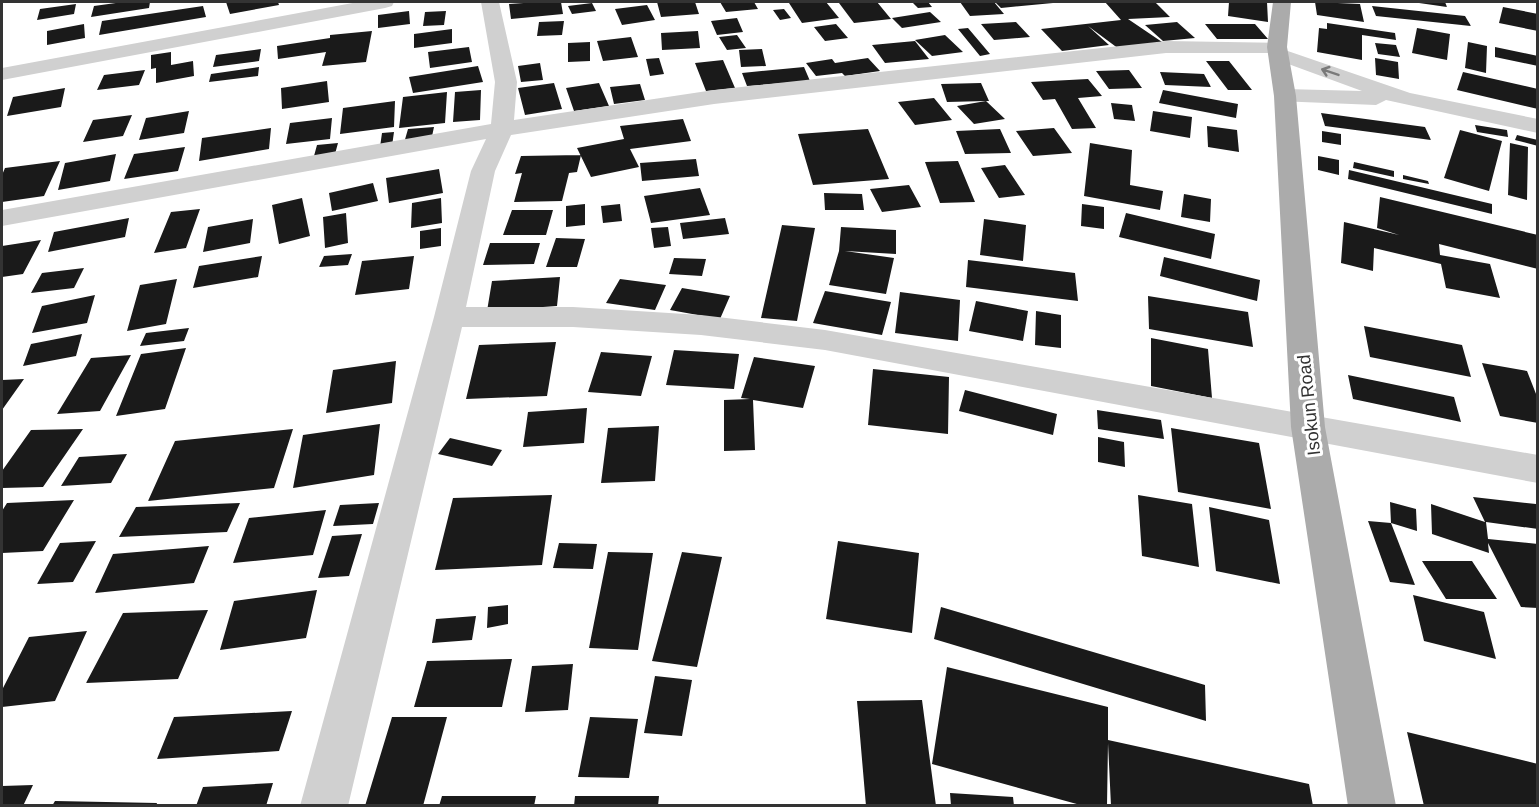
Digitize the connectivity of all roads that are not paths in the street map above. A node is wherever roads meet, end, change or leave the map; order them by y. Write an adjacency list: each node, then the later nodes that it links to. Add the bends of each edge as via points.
1 (385, 2): 5 (street)
2 (490, 2): 9 (street, via 506,82)
3 (1282, 2): 4 (main road, Isokun Road)
4 (1278, 51): 6 (main road, Isokun Road); 7 (street, one-way to 4); 9 (street, via 1166,47 714,97)
5 (2, 74)
6 (1285, 96): 7 (street); 12 (main road, Isokun Road)
7 (1405, 99): 8 (street)
8 (1538, 126)
9 (502, 129): 10 (street); 11 (street, via 483,171)
10 (2, 218)
11 (449, 316): 12 (street, via 573,317 701,325 825,340); 14 (street)
12 (1308, 427): 13 (street); 15 (main road, Isokun Road)
13 (1538, 469)
14 (324, 806)
15 (1372, 806)

